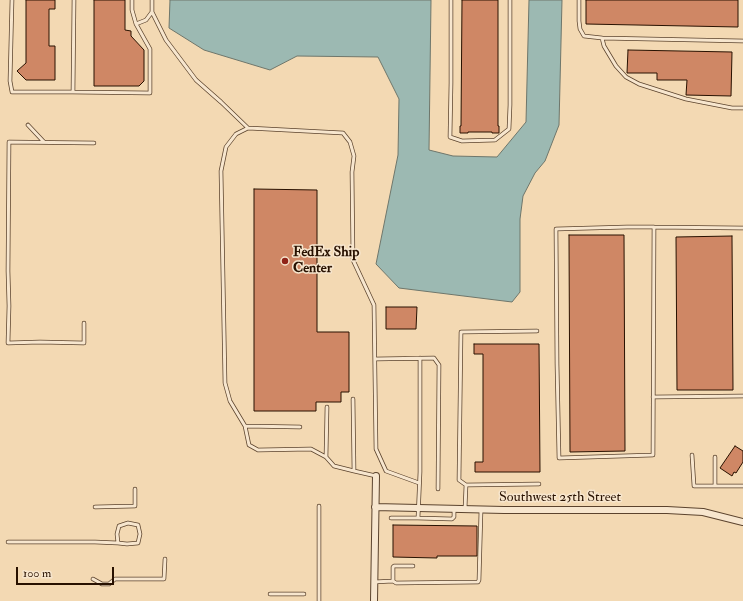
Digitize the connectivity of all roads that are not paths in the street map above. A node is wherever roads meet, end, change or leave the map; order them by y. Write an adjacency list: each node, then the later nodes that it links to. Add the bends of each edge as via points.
1 (12, 0): 12 (lane, via 12,92)
2 (74, 0): 12 (lane)
3 (132, 0): 9 (lane)
4 (152, 0): 8 (lane)
5 (451, 0): 6 (lane, via 450,137 462,141 495,140 509,129)
6 (510, 0)
7 (580, 0): 10 (lane, via 579,21 582,33 584,36)
8 (152, 12): 9 (lane, via 146,20); 15 (lane, via 166,40 196,80)
9 (136, 24): 12 (lane, via 150,49 150,93)
10 (602, 38): 11 (lane); 13 (lane, via 616,66 626,77 639,84 686,99)
11 (743, 41)
12 (73, 92)
13 (743, 108)
14 (28, 125): 16 (lane)
15 (248, 128): 22 (lane, via 343,133 350,142 354,156 353,260 374,305); 28 (lane, via 236,134 226,147 221,171 224,383 230,401)
16 (44, 142): 17 (lane); 20 (lane, via 9,142 8,343 84,343)
17 (94, 143)
18 (654, 227): 19 (lane); 25 (lane); 25 (lane, via 556,229 559,458 653,455)
19 (743, 228)
20 (84, 323)
21 (537, 331): 37 (lane, via 460,332 460,480)
22 (375, 358): 23 (lane); 35 (lane, via 376,449 386,471)
23 (420, 358): 35 (lane); 41 (lane, via 434,358 439,365)
24 (743, 396): 25 (lane)
25 (653, 397)
26 (354, 399): 33 (lane)
27 (327, 407): 32 (lane)
28 (245, 426): 29 (lane); 32 (lane, via 249,445 258,450 311,449)
29 (300, 426)
30 (692, 455): 38 (lane, via 694,486)
31 (715, 456): 38 (lane)
32 (326, 457): 33 (lane, via 334,466)
33 (354, 471): 34 (lane)
34 (376, 476): 44 (street)
35 (419, 483): 45 (lane)
36 (539, 484): 37 (lane)
37 (466, 485): 47 (lane)
38 (715, 486): 39 (lane)
39 (743, 486)
40 (135, 488): 43 (lane, via 135,506)
41 (438, 489)
42 (319, 506): 61 (lane)
43 (95, 507)
44 (375, 507): 45 (street, Southwest 25th Street); 57 (street)
45 (418, 508): 46 (street, Southwest 25th Street); 50 (lane)
46 (454, 509): 47 (street, Southwest 25th Street); 50 (lane, via 452,519)
47 (465, 509): 48 (street, Southwest 25th Street)
48 (481, 510): 51 (street, Southwest 25th Street, via 667,510 703,512); 58 (lane, via 478,582)
49 (391, 518): 50 (lane)
50 (418, 518)
51 (743, 522)
52 (8, 542): 53 (lane)
53 (118, 543): 53 (lane, via 138,543 138,525 128,523 119,526)
54 (165, 559): 56 (lane, via 164,579 115,579 109,584 102,584)
55 (413, 566): 58 (lane, via 394,566)
56 (92, 578)
57 (374, 582): 58 (lane); 62 (street)
58 (393, 582)
59 (270, 594): 60 (lane)
60 (304, 594)
61 (319, 601)
62 (374, 601)

